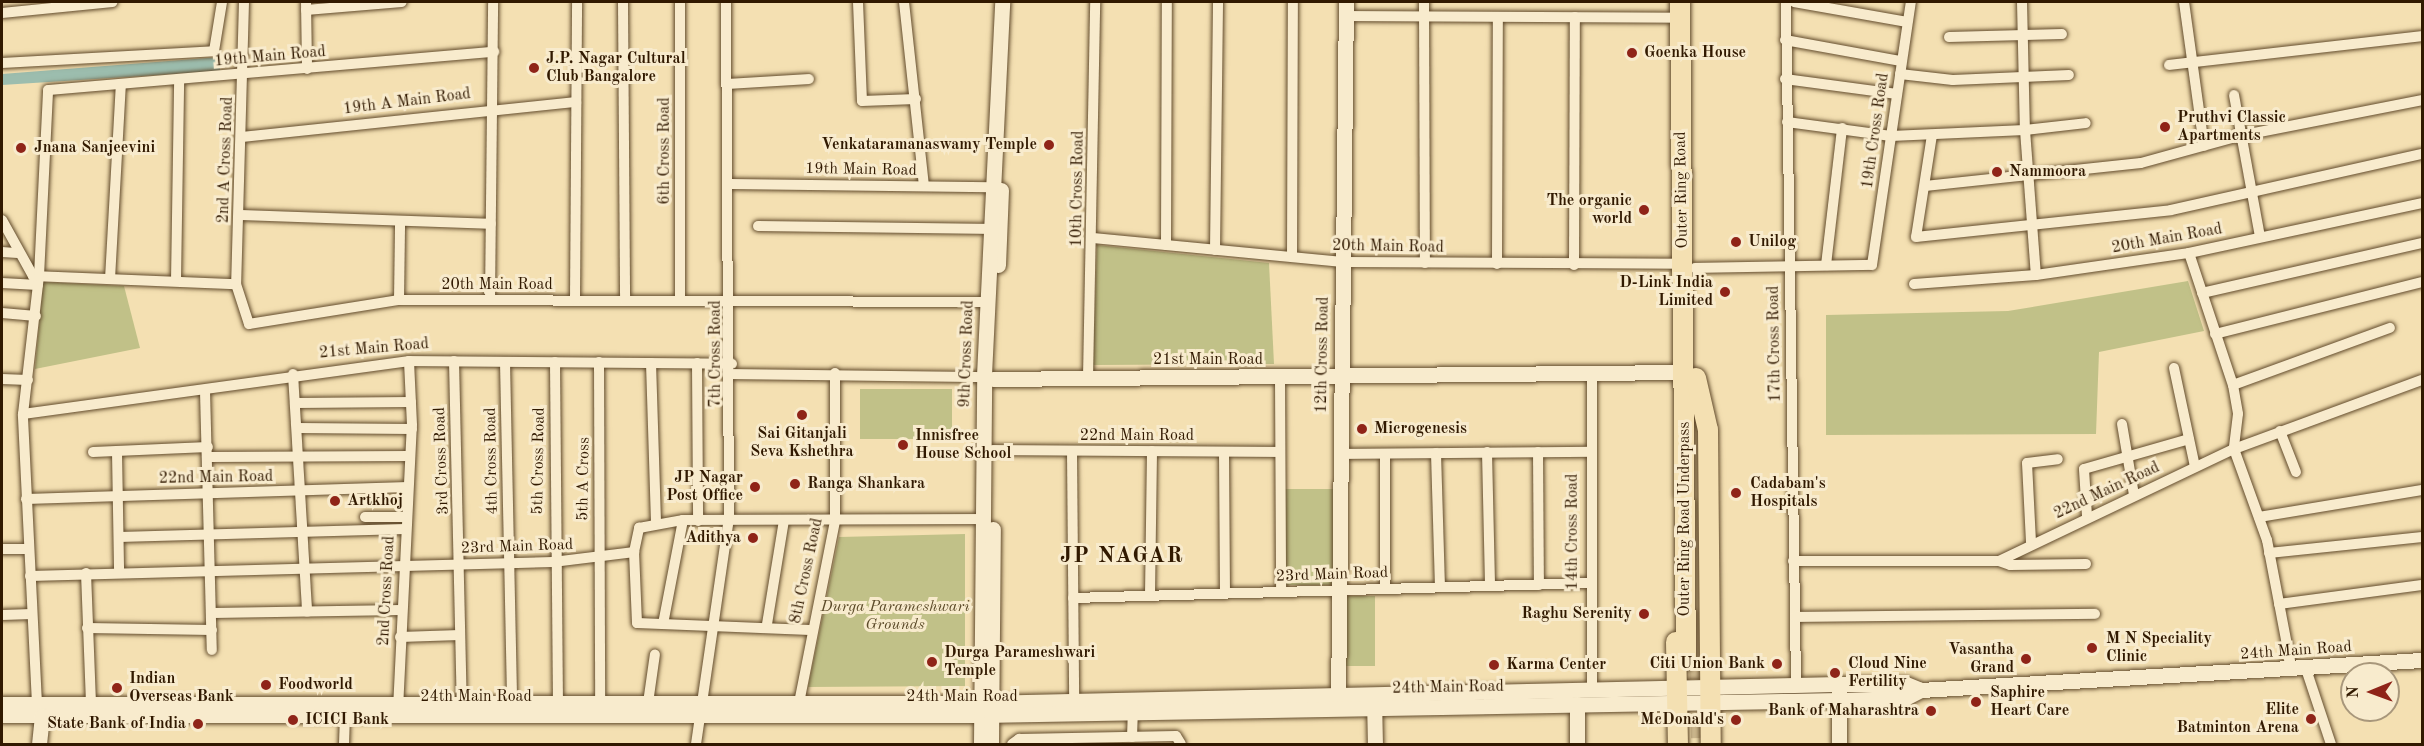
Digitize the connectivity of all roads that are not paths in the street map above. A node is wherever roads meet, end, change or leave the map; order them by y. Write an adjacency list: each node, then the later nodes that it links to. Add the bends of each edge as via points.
1 (112, 2): 28 (street)
2 (222, 2): 40 (street, via 214,51)
3 (244, 2): 45 (street, 2nd A Cross Road)
4 (402, 2): 25 (street)
5 (493, 2): 38 (street)
6 (577, 2): 57 (street)
7 (622, 2): 112 (street)
8 (680, 2): 113 (street, 6th Cross Road)
9 (726, 2): 52 (street, 7th Cross Road)
10 (858, 2): 55 (street, via 862,101)
11 (904, 2): 55 (street)
12 (1002, 2): 73 (main road, 9th Cross Road)
13 (1010, 2): 82 (main road, 9th Cross Road)
14 (1095, 2): 84 (street, 10th Cross Road)
15 (1167, 2): 86 (street)
16 (1218, 2): 87 (street)
17 (1293, 2): 91 (street)
18 (1424, 2): 29 (street)
19 (1692, 2): 99 (highway, Outer Ring Road)
20 (1786, 2): 37 (street, 17th Cross Road)
21 (1794, 2): 32 (street)
22 (1911, 2): 32 (street, 19th Cross Road)
23 (2022, 2): 34 (street)
24 (2184, 2): 41 (street)
25 (306, 6): 43 (street)
26 (1346, 9): 29 (street); 92 (main road, 12th Cross Road)
27 (1680, 10): 31 (street); 99 (highway, Outer Ring Road)
28 (2, 13)
29 (1424, 17): 30 (street); 93 (street)
30 (1498, 17): 31 (street); 94 (street)
31 (1575, 17): 95 (street)
32 (1907, 22): 39 (street, 19th Cross Road)
33 (2062, 34): 34 (street)
34 (2023, 36): 36 (street); 48 (street)
35 (2422, 36): 41 (street, via 2263,51)
36 (1949, 37)
37 (1785, 40): 39 (street); 47 (street, 17th Cross Road)
38 (494, 52): 43 (street, 19th Main Road); 58 (street)
39 (1901, 61): 44 (street, 19th Cross Road)
40 (2, 63)
41 (2192, 64): 42 (street); 67 (street)
42 (2169, 65)
43 (307, 69): 45 (street, 19th Main Road)
44 (1900, 74): 48 (street, via 1953,80); 53 (street, 19th Cross Road)
45 (244, 75): 50 (street, 19th Main Road); 66 (street, 2nd A Cross Road)
46 (2069, 75): 48 (street)
47 (1785, 78): 53 (street); 59 (street, 17th Cross Road)
48 (2024, 78): 62 (street)
49 (809, 79): 52 (street)
50 (179, 81): 51 (street, 19th Main Road); 103 (street)
51 (121, 84): 101 (street); 102 (street, 19th Main Road, via 48,90)
52 (728, 84): 70 (street, 7th Cross Road)
53 (1897, 94): 64 (street, 19th Cross Road)
54 (2234, 95): 65 (street)
55 (916, 99): 71 (street)
56 (2422, 100): 65 (street)
57 (576, 102): 58 (street, 19th A Main Road); 111 (street)
58 (493, 107): 66 (street, 19th A Main Road); 79 (street)
59 (1787, 122): 61 (street); 96 (street, 17th Cross Road)
60 (2086, 123): 62 (street)
61 (1842, 128): 64 (street); 97 (street)
62 (2025, 130): 63 (street); 69 (street)
63 (1932, 135): 64 (street); 72 (street)
64 (1891, 136): 98 (street, 19th Cross Road)
65 (2239, 136): 67 (street); 74 (street)
66 (242, 137): 76 (street, 2nd A Cross Road)
67 (2204, 146): 69 (street, via 2141,163)
68 (2422, 154): 74 (street)
69 (2027, 179): 72 (street); 81 (street)
70 (730, 184): 71 (street, 19th Main Road); 114 (street, 7th Cross Road)
71 (924, 186): 73 (street, 19th Main Road)
72 (1925, 186): 81 (street, via 1916,237)
73 (991, 187): 82 (main road, 9th Cross Road)
74 (2248, 189): 81 (street, via 2171,210); 83 (street)
75 (2422, 203): 83 (street, 20th Main Road)
76 (239, 215): 78 (street); 106 (street, 2nd A Cross Road)
77 (2, 220): 89 (street)
78 (400, 224): 79 (street); 109 (street)
79 (491, 224): 110 (street)
80 (758, 226): 82 (street)
81 (2032, 228): 100 (street)
82 (994, 229): 115 (main road, 9th Cross Road); 134 (main road, 9th Cross Road)
83 (2260, 237): 90 (street, 20th Main Road)
84 (1093, 238): 86 (street, 20th Main Road); 135 (street, 10th Cross Road)
85 (2422, 243): 108 (street)
86 (1166, 245): 87 (street, 20th Main Road)
87 (1215, 250): 91 (street, 20th Main Road)
88 (2, 252): 89 (street)
89 (18, 253): 102 (street)
90 (2189, 253): 100 (street, 20th Main Road); 108 (street)
91 (1292, 257): 92 (street, 20th Main Road)
92 (1343, 262): 93 (street, 20th Main Road); 132 (main road, 12th Cross Road)
93 (1425, 263): 94 (street, 20th Main Road)
94 (1497, 264): 95 (street, 20th Main Road)
95 (1574, 265): 99 (street, 20th Main Road)
96 (1789, 265): 97 (street, 20th Main Road); 99 (street, 20th Main Road); 200 (street, 17th Cross Road)
97 (1826, 265): 98 (street, 20th Main Road)
98 (1872, 265)
99 (1689, 266): 133 (highway, Outer Ring Road)
100 (2036, 275): 107 (street, 20th Main Road)
101 (110, 279): 102 (street); 103 (street)
102 (39, 280): 105 (street); 117 (street)
103 (176, 281): 106 (street)
104 (2422, 282): 119 (street)
105 (2, 283)
106 (236, 284): 109 (street, 20th Main Road, via 249,324)
107 (1914, 284)
108 (2202, 293): 119 (street)
109 (399, 300): 110 (street, 20th Main Road)
110 (490, 300): 111 (street, 20th Main Road)
111 (575, 300): 112 (street, 20th Main Road)
112 (625, 301): 113 (street, 20th Main Road)
113 (680, 301): 114 (street, 20th Main Road)
114 (731, 301): 115 (street, 20th Main Road); 128 (street, 7th Cross Road)
115 (987, 302): 134 (main road, 9th Cross Road)
116 (2, 313): 117 (street)
117 (36, 315): 138 (street)
118 (2390, 328): 140 (street)
119 (2215, 334): 140 (street)
120 (408, 361): 121 (street, 21st Main Road); 131 (street, 21st Main Road); 142 (street, 2nd Cross Road)
121 (454, 361): 122 (street, 21st Main Road); 205 (street, 3rd Cross Road)
122 (505, 362): 123 (street, 21st Main Road); 203 (street, 4th Cross Road)
123 (555, 362): 124 (street, 21st Main Road); 202 (street, 5th Cross Road)
124 (599, 363): 125 (street, 21st Main Road); 199 (street, 5th A Cross)
125 (651, 363): 126 (street, 21st Main Road); 188 (street)
126 (697, 363): 128 (street, 21st Main Road); 186 (street)
127 (2174, 368): 149 (street)
128 (732, 369): 129 (street, 21st Main Road); 182 (street, 7th Cross Road)
129 (835, 373): 134 (street, 21st Main Road); 187 (street, 8th Cross Road)
130 (1592, 374): 132 (main road, 21st Main Road); 133 (main road, 21st Main Road); 160 (street, 14th Cross Road)
131 (293, 375): 141 (street, 21st Main Road); 143 (street)
132 (1340, 375): 136 (main road, 21st Main Road); 163 (main road, 12th Cross Road)
133 (1688, 376): 241 (highway, Outer Ring Road Underpass); 247 (highway, via 1675,398); 248 (highway, via 1708,430)
134 (989, 377): 135 (main road, 21st Main Road); 151 (main road, 9th Cross Road); 183 (main road, 9th Cross Road)
135 (1088, 377): 136 (main road, 21st Main Road)
136 (1280, 378): 158 (street)
137 (2, 379): 138 (street)
138 (28, 380): 144 (street)
139 (2422, 380): 148 (street, 22nd Main Road)
140 (2233, 386): 150 (street, via 2238,414)
141 (205, 391): 144 (street, 21st Main Road); 156 (street)
142 (411, 402): 143 (street); 147 (street, 2nd Cross Road)
143 (296, 403): 146 (street)
144 (23, 414): 177 (street)
145 (2122, 424): 166 (street)
146 (297, 428): 147 (street); 167 (street)
147 (412, 429): 165 (street, 2nd Cross Road)
148 (2280, 431): 150 (street, 22nd Main Road); 170 (street)
149 (2189, 439): 166 (street); 169 (street)
150 (2234, 449): 169 (street, 22nd Main Road); 181 (street)
151 (993, 450): 152 (street, 22nd Main Road); 265 (main road, 9th Cross Road)
152 (1072, 451): 153 (street, 22nd Main Road); 222 (street)
153 (1152, 451): 157 (street, 22nd Main Road); 221 (street)
154 (93, 452): 155 (street)
155 (117, 452): 156 (street); 175 (street)
156 (208, 452): 167 (street); 174 (street)
157 (1224, 452): 158 (street, 22nd Main Road); 220 (street)
158 (1280, 452): 219 (street)
159 (1538, 452): 160 (street); 162 (street); 213 (street)
160 (1591, 452): 212 (street, 14th Cross Road)
161 (1436, 453): 162 (street); 164 (street); 216 (street)
162 (1487, 453): 215 (street)
163 (1340, 454): 164 (street); 218 (main road, 12th Cross Road)
164 (1385, 454): 217 (street)
165 (410, 456): 167 (street); 171 (street, 2nd Cross Road)
166 (2128, 456): 176 (street); 178 (street, via 2084,469)
167 (299, 457): 173 (street)
168 (2058, 459): 194 (street, via 2027,463)
169 (2195, 467): 176 (street, 22nd Main Road)
170 (2296, 472)
171 (408, 487): 173 (street, 22nd Main Road); 180 (street, 2nd Cross Road)
172 (2422, 490): 181 (street)
173 (302, 492): 174 (street, 22nd Main Road); 190 (street)
174 (209, 494): 175 (street, 22nd Main Road); 191 (street)
175 (119, 495): 177 (street, 22nd Main Road); 192 (street)
176 (2134, 495): 178 (street, 22nd Main Road)
177 (26, 499): 196 (street)
178 (2087, 516): 194 (street, 22nd Main Road)
179 (365, 517): 180 (street)
180 (406, 517): 189 (street, 2nd Cross Road)
181 (2259, 518): 198 (street)
182 (729, 519): 185 (street); 186 (street); 231 (street, 7th Cross Road)
183 (983, 519): 187 (street); 265 (main road, 9th Cross Road)
184 (683, 520): 186 (street); 188 (street); 232 (street)
185 (784, 520): 187 (street); 233 (street)
186 (698, 521)
187 (835, 521): 236 (street, 8th Cross Road)
188 (656, 522): 197 (street, via 639,528)
189 (405, 529): 190 (street); 207 (street, 2nd Cross Road)
190 (304, 532): 191 (street); 206 (street)
191 (211, 535): 192 (street); 208 (street)
192 (119, 537): 209 (street)
193 (2422, 537): 198 (street)
194 (2031, 542): 201 (street, 22nd Main Road)
195 (2, 549): 196 (street)
196 (29, 549): 211 (street)
197 (634, 552): 199 (street, 23rd Main Road); 232 (street, via 634,618)
198 (2269, 553): 223 (street)
199 (598, 558): 202 (street, 23rd Main Road); 258 (street, 5th A Cross)
200 (1793, 561): 201 (street); 230 (street, 17th Cross Road)
201 (1999, 561): 204 (street, via 2010,566)
202 (553, 562): 203 (street, 23rd Main Road); 257 (street, 5th Cross Road)
203 (509, 563): 205 (street, 23rd Main Road); 256 (street, 4th Cross Road)
204 (2086, 564)
205 (460, 565): 207 (street, 23rd Main Road); 237 (street, 3rd Cross Road)
206 (306, 567): 207 (street, 23rd Main Road); 208 (street, 23rd Main Road); 225 (street)
207 (402, 567): 224 (street, 2nd Cross Road)
208 (212, 568): 209 (street, 23rd Main Road); 226 (street)
209 (119, 572): 210 (street, 23rd Main Road)
210 (86, 573): 211 (street, 23rd Main Road); 234 (street)
211 (30, 576): 227 (street)
212 (1591, 583): 213 (street, 23rd Main Road); 245 (street, 14th Cross Road)
213 (1539, 585): 215 (street, 23rd Main Road)
214 (2422, 585): 223 (street)
215 (1490, 586): 216 (street, 23rd Main Road)
216 (1440, 587): 217 (street, 23rd Main Road)
217 (1384, 589): 218 (street, 23rd Main Road)
218 (1338, 590): 219 (street, 23rd Main Road); 251 (main road, 12th Cross Road)
219 (1281, 592): 220 (street, 23rd Main Road)
220 (1225, 593): 221 (street, 23rd Main Road)
221 (1150, 595): 222 (street, 23rd Main Road)
222 (1073, 597): 249 (street)
223 (2279, 604): 243 (street)
224 (401, 610): 225 (street); 238 (street, 2nd Cross Road)
225 (307, 612): 226 (street)
226 (213, 613): 235 (street)
227 (32, 614): 229 (street); 261 (street)
228 (2095, 614): 230 (street)
229 (2, 615)
230 (1795, 617): 244 (street, 17th Cross Road)
231 (711, 622): 232 (street); 233 (street); 264 (street, 7th Cross Road)
232 (663, 624)
233 (767, 624): 236 (street)
234 (87, 628): 235 (street); 254 (street)
235 (212, 630): 239 (street)
236 (810, 630): 259 (street, 8th Cross Road)
237 (460, 635): 238 (street); 255 (street, 3rd Cross Road)
238 (400, 637): 263 (street, 2nd Cross Road)
239 (212, 650)
240 (655, 654): 252 (street)
241 (1693, 659)
242 (2422, 660): 243 (main road, 24th Main Road)
243 (2299, 670): 246 (main road, 24th Main Road, via 1921,690 1906,684); 280 (street)
244 (1796, 686): 246 (main road, 24th Main Road); 248 (main road, 24th Main Road)
245 (1592, 690): 247 (main road, 24th Main Road); 250 (main road, 24th Main Road)
246 (1839, 692): 248 (main road, 24th Main Road); 279 (main road)
247 (1677, 695): 248 (main road, 24th Main Road); 260 (main road, 24th Main Road); 269 (highway)
248 (1710, 695): 269 (highway)
249 (1074, 701): 251 (main road, 24th Main Road); 265 (main road, 24th Main Road)
250 (1374, 701): 251 (main road, 24th Main Road); 260 (main road, 24th Main Road); 277 (main road)
251 (1338, 702): 266 (main road, 24th Main Road)
252 (648, 703): 258 (main road, 24th Main Road); 264 (main road, 24th Main Road)
253 (2, 704): 261 (main road, 24th Main Road)
254 (91, 704): 261 (main road, 24th Main Road); 262 (main road, 24th Main Road)
255 (462, 704): 256 (main road, 24th Main Road); 263 (main road, 24th Main Road)
256 (512, 704): 257 (main road, 24th Main Road)
257 (558, 704): 258 (main road, 24th Main Road)
258 (600, 704)
259 (799, 704): 264 (main road, 24th Main Road); 265 (main road, 24th Main Road)
260 (1577, 704): 278 (main road)
261 (40, 709): 262 (main road, 24th Main Road); 267 (main road, 24th Main Road); 270 (main road)
262 (345, 709): 263 (main road, 24th Main Road); 271 (street)
263 (398, 709): 264 (main road, 24th Main Road)
264 (698, 709): 265 (main road, 24th Main Road); 272 (street)
265 (987, 709): 266 (main road, 24th Main Road); 273 (main road, 9th Cross Road); 274 (main road, 9th Cross Road)
266 (1133, 712): 268 (street)
267 (2, 715)
268 (1132, 737): 275 (street, via 1019,739); 276 (street, via 1176,736)
269 (1694, 742)
270 (39, 744)
271 (344, 744)
272 (696, 744)
273 (981, 744)
274 (992, 744)
275 (1012, 744)
276 (1181, 744)
277 (1375, 744)
278 (1577, 744)
279 (1839, 744)
280 (2331, 744)

